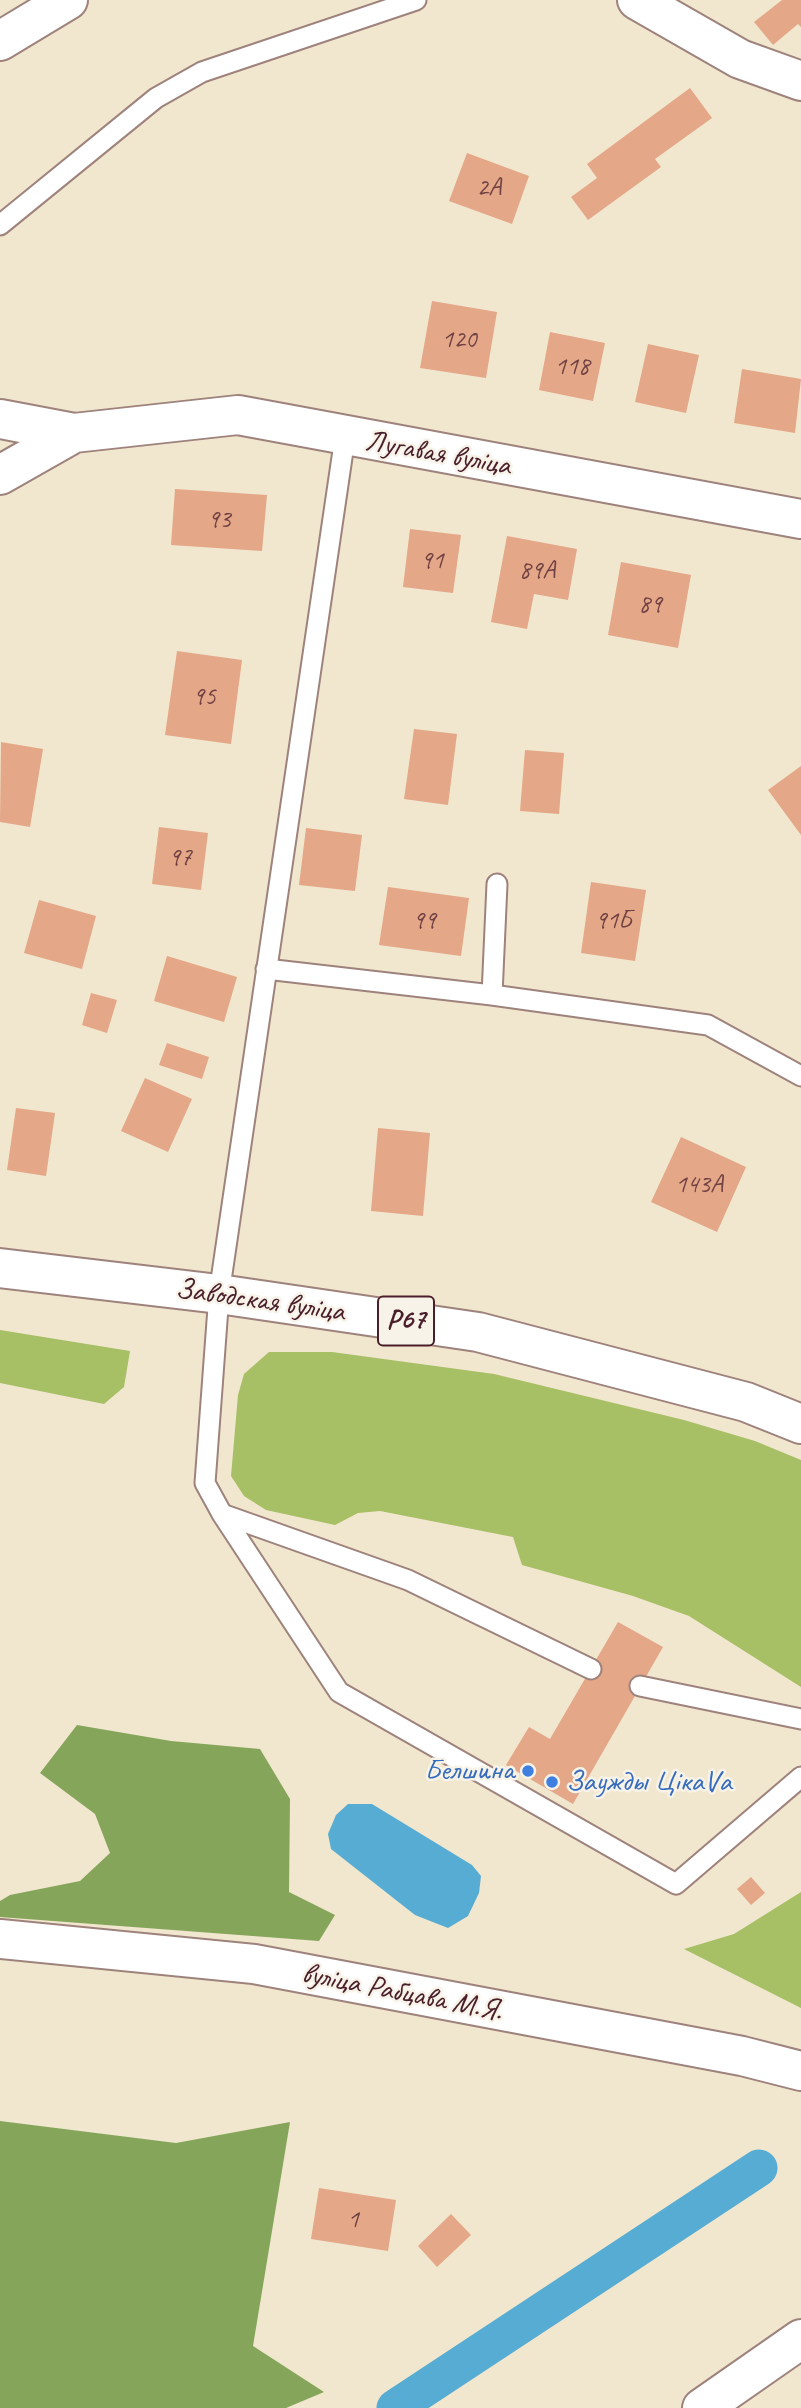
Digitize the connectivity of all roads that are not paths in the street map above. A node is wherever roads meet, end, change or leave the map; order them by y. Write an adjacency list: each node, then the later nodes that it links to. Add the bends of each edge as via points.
1 (68, 0): 4 (street)
2 (416, 0): 6 (lane, via 202,72 156,98)
3 (636, 0): 5 (street, via 740,59)
4 (0, 41)
5 (801, 81)
6 (0, 225)
7 (0, 419): 8 (street)
8 (74, 433): 9 (street, Лугавая вуліца, via 237,415); 10 (street)
9 (345, 437): 11 (street, Лугавая вуліца); 13 (lane)
10 (0, 475)
11 (801, 519)
12 (497, 884): 14 (lane)
13 (266, 969): 14 (lane); 17 (lane)
14 (492, 995): 15 (lane, via 708,1025)
15 (801, 1076)
16 (0, 1268): 17 (street, Заводская вуліца / Р67)
17 (219, 1294): 18 (street, Заводская вуліца / Р67, via 478,1332 746,1402); 19 (lane, via 205,1483)
18 (801, 1424)
19 (222, 1514): 20 (lane, via 408,1580); 23 (lane, via 339,1692 676,1884)
20 (591, 1669)
21 (640, 1686): 22 (lane)
22 (801, 1719)
23 (801, 1777)
24 (0, 1939): 25 (street, вуліца Рабцава М.Я., via 254,1965 742,2056)
25 (801, 2071)
26 (801, 2339): 27 (street)
27 (702, 2408)

